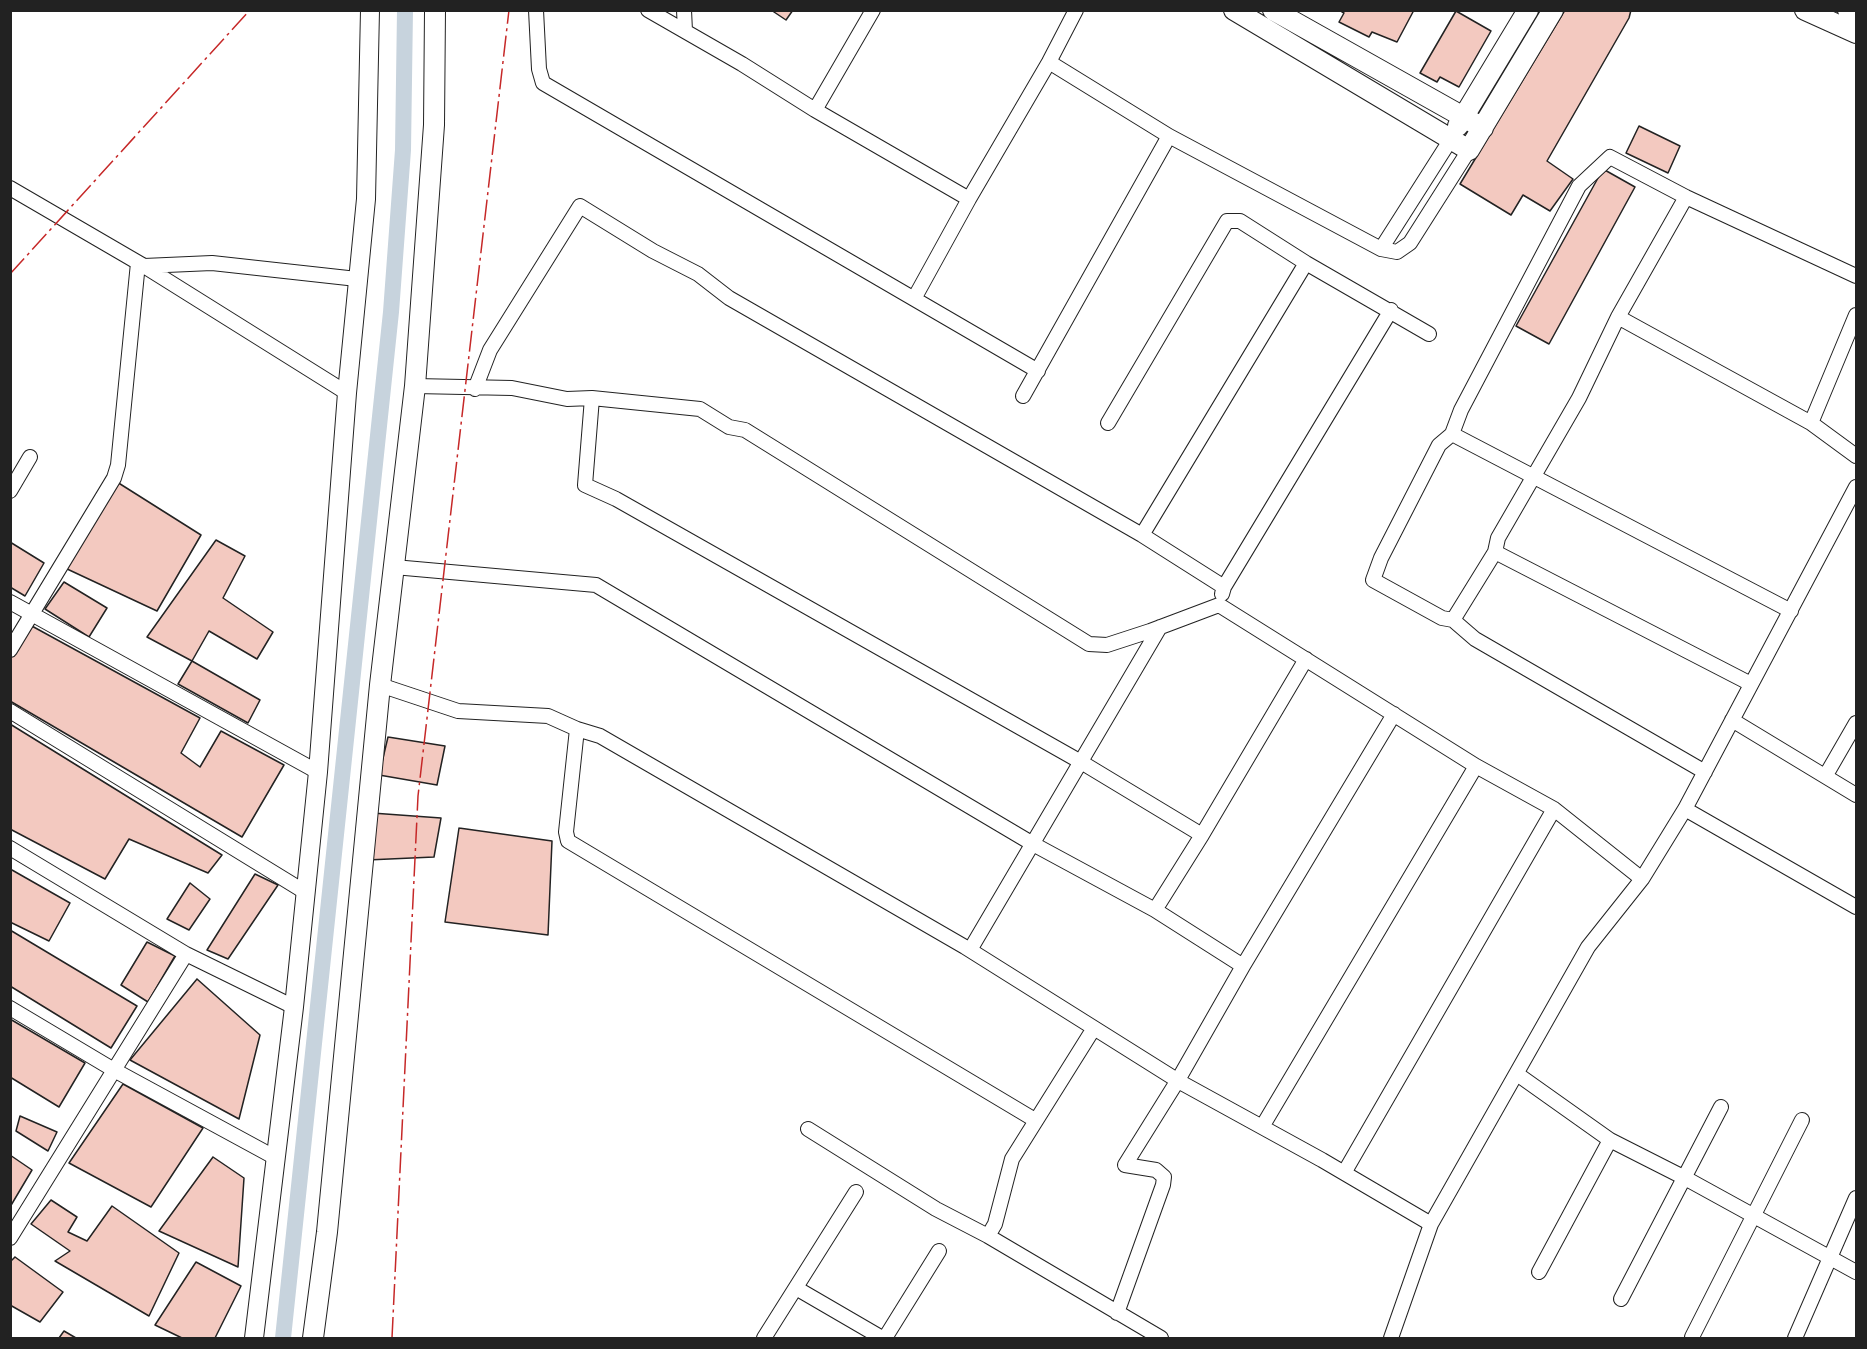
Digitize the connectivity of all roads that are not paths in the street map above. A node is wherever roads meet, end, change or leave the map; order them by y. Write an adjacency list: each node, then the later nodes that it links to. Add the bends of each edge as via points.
1 (370, 10): 31 (street, via 366,199)
2 (435, 10): 38 (main road, via 434,125)
3 (536, 10): 32 (street, via 543,83)
4 (648, 10): 15 (street)
5 (684, 10): 15 (street)
6 (873, 10): 18 (street)
7 (1076, 10): 17 (street)
8 (1273, 10): 19 (main road)
9 (1528, 10): 19 (main road)
10 (1553, 10): 20 (main road)
11 (1806, 10): 16 (main road)
12 (1848, 10): 14 (main road)
13 (1241, 12): 22 (main road)
14 (1856, 14)
15 (685, 31): 18 (street)
16 (1857, 33)
17 (1049, 62): 21 (street); 26 (street)
18 (815, 110): 26 (street)
19 (1464, 117): 20 (main road); 22 (main road)
20 (1483, 128): 23 (main road)
21 (1169, 136): 27 (street); 37 (street)
22 (1451, 139): 23 (main road); 27 (street)
23 (1470, 150): 27 (street, via 1410,243 1397,252)
24 (10, 188): 29 (street)
25 (1686, 197): 30 (street); 35 (street); 45 (street, via 1610,157 1579,186)
26 (969, 198): 32 (street)
27 (1381, 249)
28 (1306, 263): 33 (street); 43 (street, via 1240,221 1227,221); 51 (street)
29 (141, 265): 31 (street, via 212,263); 40 (street); 58 (street, via 114,478)
30 (1857, 276)
31 (357, 279): 40 (street)
32 (915, 297): 37 (street)
33 (1391, 310): 36 (street); 54 (street)
34 (1857, 315): 44 (street)
35 (1618, 317): 44 (street); 48 (street, via 1579,398)
36 (1429, 334)
37 (1038, 370): 41 (street)
38 (415, 386): 39 (street); 53 (main road)
39 (475, 389): 42 (street, via 512,388 567,399); 51 (street, via 490,350 580,206 698,274 729,298)
40 (347, 393): 72 (street)
41 (1023, 396)
42 (592, 398): 60 (street, via 700,409 729,427 746,430 1089,644 1107,645); 70 (street, via 585,484)
43 (1108, 423)
44 (1811, 423): 46 (street)
45 (1452, 434): 48 (street); 59 (street, via 1439,445 1373,580 1442,618)
46 (1857, 456)
47 (30, 457): 50 (street)
48 (1534, 477): 52 (street, via 1498,538); 57 (street)
49 (1857, 487): 57 (street)
50 (10, 491)
51 (1142, 535): 54 (street)
52 (1496, 552): 59 (street); 63 (street)
53 (394, 567): 64 (main road); 79 (street, via 596,585)
54 (1224, 587): 56 (street)
55 (10, 602): 58 (street)
56 (1219, 605): 60 (street); 62 (street)
57 (1791, 611): 63 (street)
58 (32, 614): 61 (street); 72 (street)
59 (1453, 620): 73 (street, via 1475,639)
60 (1160, 627): 70 (street)
61 (10, 650)
62 (1305, 659): 66 (street); 78 (street)
63 (1751, 684): 67 (street)
64 (380, 686): 69 (street, via 458,711 548,716); 118 (main road, via 327,1232)
65 (10, 711): 82 (street)
66 (1394, 714): 71 (street); 87 (street)
67 (1732, 720): 73 (street); 74 (street)
68 (1857, 723): 74 (street)
69 (577, 729): 85 (street, via 600,736); 95 (street, via 568,841)
70 (1081, 762): 78 (street); 79 (street)
71 (1476, 766): 77 (street); 97 (street)
72 (318, 772): 82 (street)
73 (1705, 772): 76 (street)
74 (1826, 775): 75 (street)
75 (1857, 795)
76 (1685, 808): 81 (street); 83 (street)
77 (1554, 809): 81 (street); 101 (street)
78 (1202, 835): 84 (street)
79 (1033, 844): 84 (street); 85 (street)
80 (10, 848): 86 (street)
81 (1642, 879): 92 (street, via 1588,947)
82 (305, 892): 89 (street)
83 (1857, 907)
84 (1155, 910): 87 (street)
85 (969, 950): 90 (street)
86 (186, 954): 89 (street); 91 (street)
87 (1243, 966): 93 (street)
88 (10, 1008): 91 (street)
89 (294, 1008): 100 (street)
90 (1094, 1028): 93 (street); 95 (street)
91 (114, 1070): 100 (street); 108 (street)
92 (1517, 1074): 99 (street); 106 (street)
93 (1178, 1080): 97 (street); 115 (street, via 1125,1165 1156,1170 1164,1177)
94 (1721, 1107): 102 (street)
95 (1035, 1120): 107 (street, via 1012,1159 995,1224)
96 (1802, 1120): 105 (street)
97 (1262, 1127): 101 (street)
98 (808, 1129): 107 (street, via 936,1209)
99 (1610, 1140): 102 (street); 111 (street)
100 (276, 1158): 117 (street)
101 (1344, 1173): 106 (street)
102 (1685, 1178): 105 (street); 114 (street)
103 (856, 1192): 113 (street)
104 (1857, 1198): 110 (street)
105 (1754, 1215): 110 (street); 116 (street)
106 (1431, 1224): 122 (street)
107 (988, 1236): 115 (street)
108 (10, 1238)
109 (939, 1251): 120 (street)
110 (1830, 1257): 112 (street); 123 (street)
111 (1539, 1272)
112 (1857, 1272)
113 (796, 1288): 119 (street); 120 (street)
114 (1621, 1299)
115 (1117, 1313): 121 (street)
116 (1692, 1337)
117 (254, 1338)
118 (313, 1338)
119 (764, 1338)
120 (883, 1338)
121 (1161, 1338)
122 (1391, 1338)
123 (1795, 1338)

